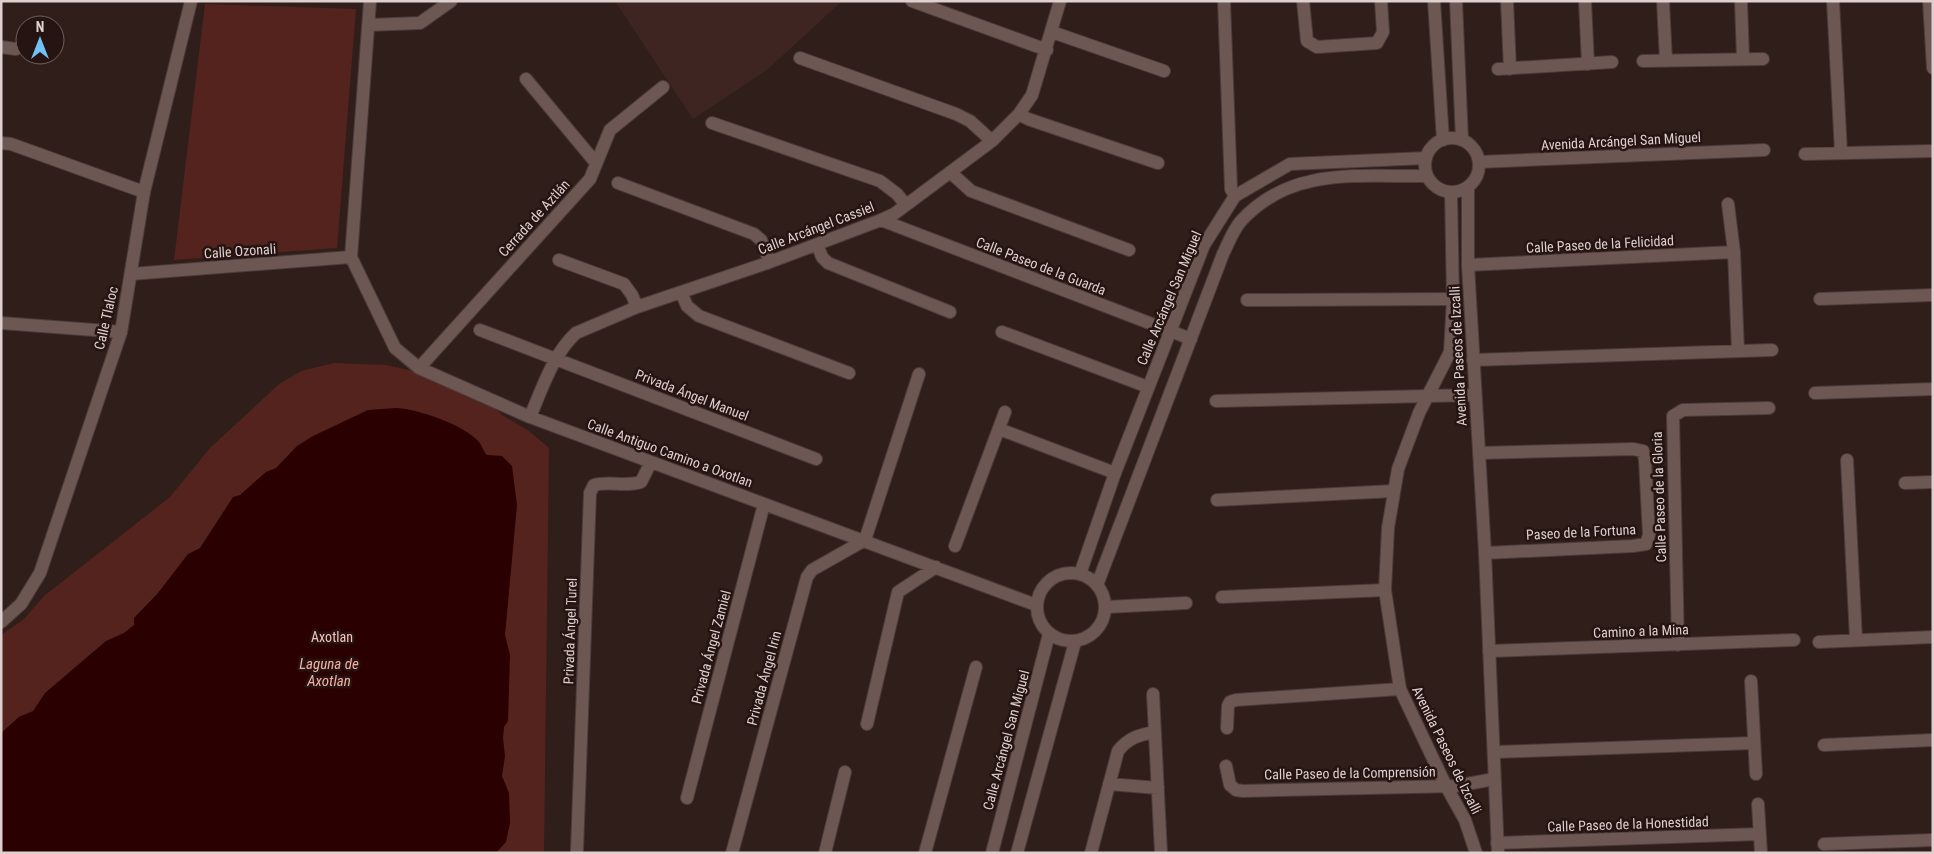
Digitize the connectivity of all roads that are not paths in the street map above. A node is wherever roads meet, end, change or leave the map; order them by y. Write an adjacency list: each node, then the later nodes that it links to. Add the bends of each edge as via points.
1 (191, 1): 51 (street, Calle Tlaloc)
2 (370, 1): 17 (street)
3 (451, 1): 17 (street, via 420,23)
4 (912, 1): 21 (street)
5 (1060, 1): 18 (street, Calle Arcángel Cassiel)
6 (1224, 1): 53 (street, via 1231,189)
7 (1303, 1): 8 (street, via 1307,41 1318,47 1377,43 1383,32)
8 (1381, 1)
9 (1434, 1): 35 (street)
10 (1456, 1): 36 (street)
11 (1507, 1): 28 (street, via 1504,69)
12 (1585, 1): 28 (street)
13 (1663, 1): 26 (street)
14 (1741, 1): 23 (street)
15 (1833, 1): 41 (street)
16 (1929, 1): 29 (street)
17 (368, 25): 60 (street)
18 (1052, 32): 21 (street, Calle Arcángel Cassiel); 30 (street)
19 (1, 47): 20 (street)
20 (15, 49)
21 (1047, 50): 33 (street, Calle Arcángel Cassiel, via 1032,95)
22 (800, 58): 37 (street, via 956,114 970,121)
23 (1743, 59): 24 (street); 26 (street)
24 (1763, 59)
25 (1643, 61): 26 (street)
26 (1666, 61)
27 (1612, 62): 28 (street)
28 (1588, 64)
29 (1933, 68)
30 (1164, 71)
31 (526, 79): 45 (street)
32 (663, 86): 45 (street, Cerrada de Aztlán, via 610,130)
33 (1019, 114): 37 (street, Calle Arcángel Cassiel); 46 (street)
34 (712, 123): 55 (street, via 880,181)
35 (1443, 140): 36 (street); 43 (street, via 1432,147)
36 (1462, 140): 44 (street, via 1470,145)
37 (992, 141): 47 (street, Calle Arcángel Cassiel)
38 (1, 143): 51 (street)
39 (1764, 150): 44 (street, Avenida Arcángel San Miguel)
40 (1933, 151): 41 (street)
41 (1841, 152): 42 (street)
42 (1805, 154)
43 (1426, 158): 48 (street); 53 (street, Calle Arcángel San Miguel, via 1290,164)
44 (1479, 162): 50 (street, via 1478,174)
45 (596, 163): 82 (street, Cerrada de Aztlán, via 590,179)
46 (1158, 163)
47 (950, 172): 55 (street, Calle Arcángel Cassiel); 58 (street, via 971,191)
48 (1427, 176): 52 (street, via 1437,188); 77 (street, via 1323,178 1296,184 1269,198 1240,222 1223,254)
49 (618, 184): 62 (street, via 754,234 761,240)
50 (1468, 187): 52 (street); 63 (street, Avenida Paseos de Izcalli)
51 (144, 192): 64 (street, Calle Tlaloc)
52 (1451, 192): 67 (street, Avenida Paseos de Izcalli)
53 (1235, 196): 76 (street, Calle Arcángel San Miguel, via 1204,245)
54 (1728, 204): 59 (street)
55 (906, 205): 56 (street, Calle Arcángel Cassiel)
56 (881, 220): 57 (street, Calle Arcángel Cassiel); 76 (street, Calle Paseo de la Guarda)
57 (817, 244): 62 (street, Calle Arcángel Cassiel); 71 (street, via 828,263)
58 (1129, 250)
59 (1734, 252): 63 (street, Calle Paseo de la Felicidad); 79 (street)
60 (351, 257): 64 (street, Calle Ozonali); 82 (street, Calle Antiguo Camino a Oxotlan, via 395,348)
61 (559, 260): 70 (street, via 624,284)
62 (770, 262): 65 (street, Calle Arcángel Cassiel)
63 (1468, 265): 81 (street, Avenida Paseos de Izcalli)
64 (131, 274): 74 (street, Calle Tlaloc)
65 (682, 292): 70 (street, Calle Arcángel Cassiel); 83 (street, via 687,306 699,316)
66 (1933, 294): 68 (street)
67 (1453, 299): 69 (street); 89 (street, Avenida Paseos de Izcalli, via 1450,352)
68 (1820, 299)
69 (1248, 300)
70 (637, 307): 80 (street, Calle Arcángel Cassiel, via 576,333)
71 (950, 312)
72 (1, 323): 74 (street)
73 (480, 330): 80 (street, Privada Ángel Manuel)
74 (121, 332): 116 (street, Calle Tlaloc, via 40,573 21,604)
75 (1002, 332): 85 (street)
76 (1171, 332): 77 (street, Calle Paseo de la Guarda); 85 (street, Calle Arcángel San Miguel)
77 (1191, 339): 110 (street)
78 (1772, 350): 79 (street)
79 (1738, 351): 81 (street)
80 (557, 358): 93 (street, Calle Arcángel Cassiel); 96 (street, Privada Ángel Manuel)
81 (1474, 360): 88 (street, Avenida Paseos de Izcalli)
82 (419, 368): 93 (street, Calle Antiguo Camino a Oxotlan)
83 (849, 373)
84 (918, 374): 105 (street)
85 (1148, 388): 99 (street, Calle Arcángel San Miguel)
86 (1933, 389): 87 (street)
87 (1815, 393)
88 (1474, 395): 89 (street); 95 (street, Avenida Paseos de Izcalli)
89 (1428, 396): 90 (street); 102 (street, Avenida Paseos de Izcalli, via 1398,469)
90 (1216, 402)
91 (1769, 408): 123 (street, Calle Paseo de la Gloria, via 1684,410 1674,416)
92 (1005, 412): 94 (street)
93 (530, 417): 98 (street, Calle Antiguo Camino a Oxotlan)
94 (999, 429): 99 (street); 106 (street)
95 (1479, 453): 107 (street, Avenida Paseos de Izcalli); 107 (street, Paseo de la Fortuna, via 1643,451 1649,535 1646,544)
96 (816, 459)
97 (1847, 460): 119 (street)
98 (651, 462): 104 (street, Calle Antiguo Camino a Oxotlan); 149 (street, Privada Ángel Turel, via 641,482 604,482 594,485 590,493)
99 (1116, 473): 109 (street, Calle Arcángel San Miguel)
100 (1933, 482): 101 (street)
101 (1905, 483)
102 (1394, 491): 103 (street); 111 (street, Avenida Paseos de Izcalli)
103 (1217, 500)
104 (764, 504): 105 (street, Calle Antiguo Camino a Oxotlan); 143 (street, Privada Ángel Zamiel)
105 (865, 540): 108 (street, Calle Antiguo Camino a Oxotlan); 150 (street, Privada Ángel Irin, via 812,570 807,577)
106 (955, 546)
107 (1484, 553): 124 (street, Avenida Paseos de Izcalli)
108 (936, 566): 114 (street, Calle Antiguo Camino a Oxotlan); 129 (street, via 898,592)
109 (1080, 574): 110 (street); 114 (street, via 1056,576 1046,583)
110 (1097, 585): 115 (street)
111 (1386, 590): 112 (street); 127 (street, Avenida Paseos de Izcalli)
112 (1222, 597)
113 (1186, 603): 115 (street)
114 (1036, 605): 117 (street, via 1039,621)
115 (1106, 607): 121 (street, via 1100,626 1085,639)
116 (1, 622)
117 (1049, 634): 121 (street); 153 (street, Calle Arcángel San Miguel)
118 (1933, 636): 119 (street)
119 (1856, 639): 122 (street)
120 (1794, 640): 123 (street, Camino a la Mina)
121 (1075, 642): 154 (street)
122 (1819, 642)
123 (1678, 645): 124 (street, Camino a la Mina)
124 (1489, 651): 135 (street, Avenida Paseos de Izcalli)
125 (976, 667): 152 (street)
126 (1751, 681): 133 (street)
127 (1400, 689): 130 (street, via 1230,702); 141 (street, Avenida Paseos de Izcalli)
128 (1153, 694): 131 (street)
129 (867, 724)
130 (1227, 728)
131 (1154, 732): 140 (street, via 1125,742 1118,751); 142 (street)
132 (1933, 740): 134 (street)
133 (1754, 743): 135 (street); 138 (street)
134 (1824, 745)
135 (1494, 752): 139 (street, Avenida Paseos de Izcalli)
136 (1226, 766): 141 (street, Calle Paseo de la Comprensión, via 1230,784 1236,790)
137 (845, 772): 151 (street)
138 (1756, 774)
139 (1494, 779): 141 (street, Calle Paseo de la Comprensión, via 1466,786); 148 (street, Avenida Paseos de Izcalli)
140 (1110, 784): 142 (street); 155 (street)
141 (1446, 786): 157 (street, Avenida Paseos de Izcalli, via 1465,820)
142 (1158, 788): 156 (street)
143 (687, 798)
144 (1758, 804): 145 (street)
145 (1760, 834): 148 (street, Calle Paseo de la Honestidad); 158 (street)
146 (1933, 840): 147 (street)
147 (1824, 844)
148 (1497, 848)
149 (577, 850)
150 (732, 853)
151 (825, 853)
152 (925, 853)
153 (992, 853)
154 (1017, 853)
155 (1091, 853)
156 (1161, 853)
157 (1476, 853)
158 (1761, 853)

